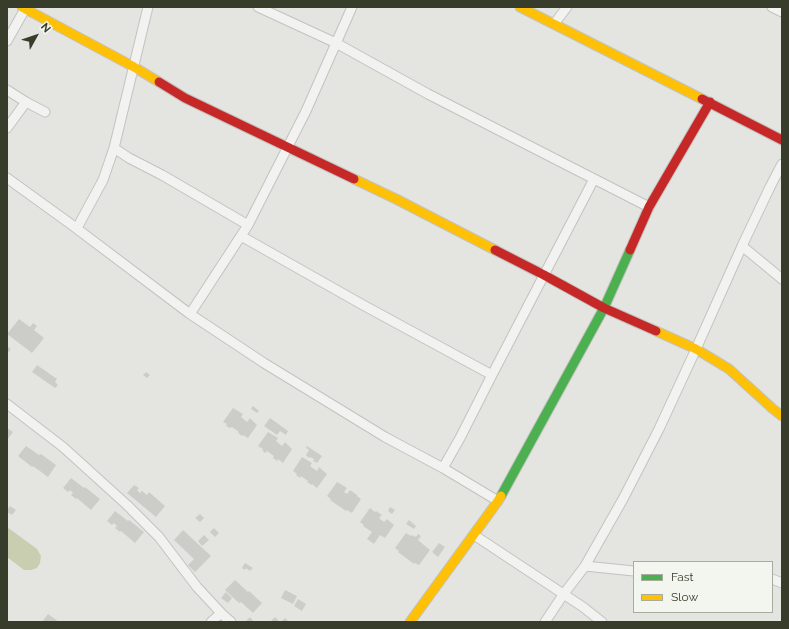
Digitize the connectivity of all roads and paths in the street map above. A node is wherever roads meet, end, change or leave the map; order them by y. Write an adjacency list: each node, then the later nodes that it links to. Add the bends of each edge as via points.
1 (148, 7): 12 (street)
2 (258, 7): 11 (street)
3 (352, 7): 11 (street)
4 (520, 7): 9 (street)
5 (567, 7): 9 (street)
6 (772, 7): 8 (street)
7 (23, 8): 10 (street); 12 (street)
8 (782, 12)
9 (554, 24): 15 (street)
10 (7, 41)
11 (336, 43): 19 (street); 23 (street, via 428,94)
12 (134, 67): 19 (street, via 185,98); 20 (street)
13 (7, 90): 14 (street)
14 (26, 102): 16 (street); 17 (street)
15 (710, 102): 18 (street); 24 (street)
16 (45, 112)
17 (7, 128)
18 (782, 140)
19 (287, 147): 25 (street); 29 (street, via 396,199)
20 (114, 148): 25 (street); 26 (street, via 103,180)
21 (782, 164): 28 (street)
22 (7, 178): 26 (street)
23 (594, 179): 24 (street); 29 (street)
24 (649, 206): 31 (street)
25 (248, 225): 27 (street)
26 (77, 228): 32 (street)
27 (240, 236): 32 (street); 34 (street)
28 (742, 246): 30 (street); 33 (street)
29 (544, 275): 31 (street); 34 (street)
30 (782, 279)
31 (604, 308): 33 (street); 38 (street)
32 (190, 314): 37 (street, via 378,433)
33 (696, 349): 36 (street, via 729,369); 40 (street, via 659,429)
34 (492, 375): 37 (street)
35 (7, 404): 43 (street, via 63,447 127,505 159,537 197,587)
36 (782, 416)
37 (443, 468): 38 (street)
38 (498, 501): 39 (street)
39 (474, 535): 42 (street); 46 (street)
40 (585, 566): 41 (street); 42 (street)
41 (633, 571)
42 (563, 595): 47 (street); 48 (street)
43 (221, 613): 44 (street); 45 (street)
44 (211, 622)
45 (231, 622)
46 (410, 622)
47 (546, 622)
48 (602, 622)

